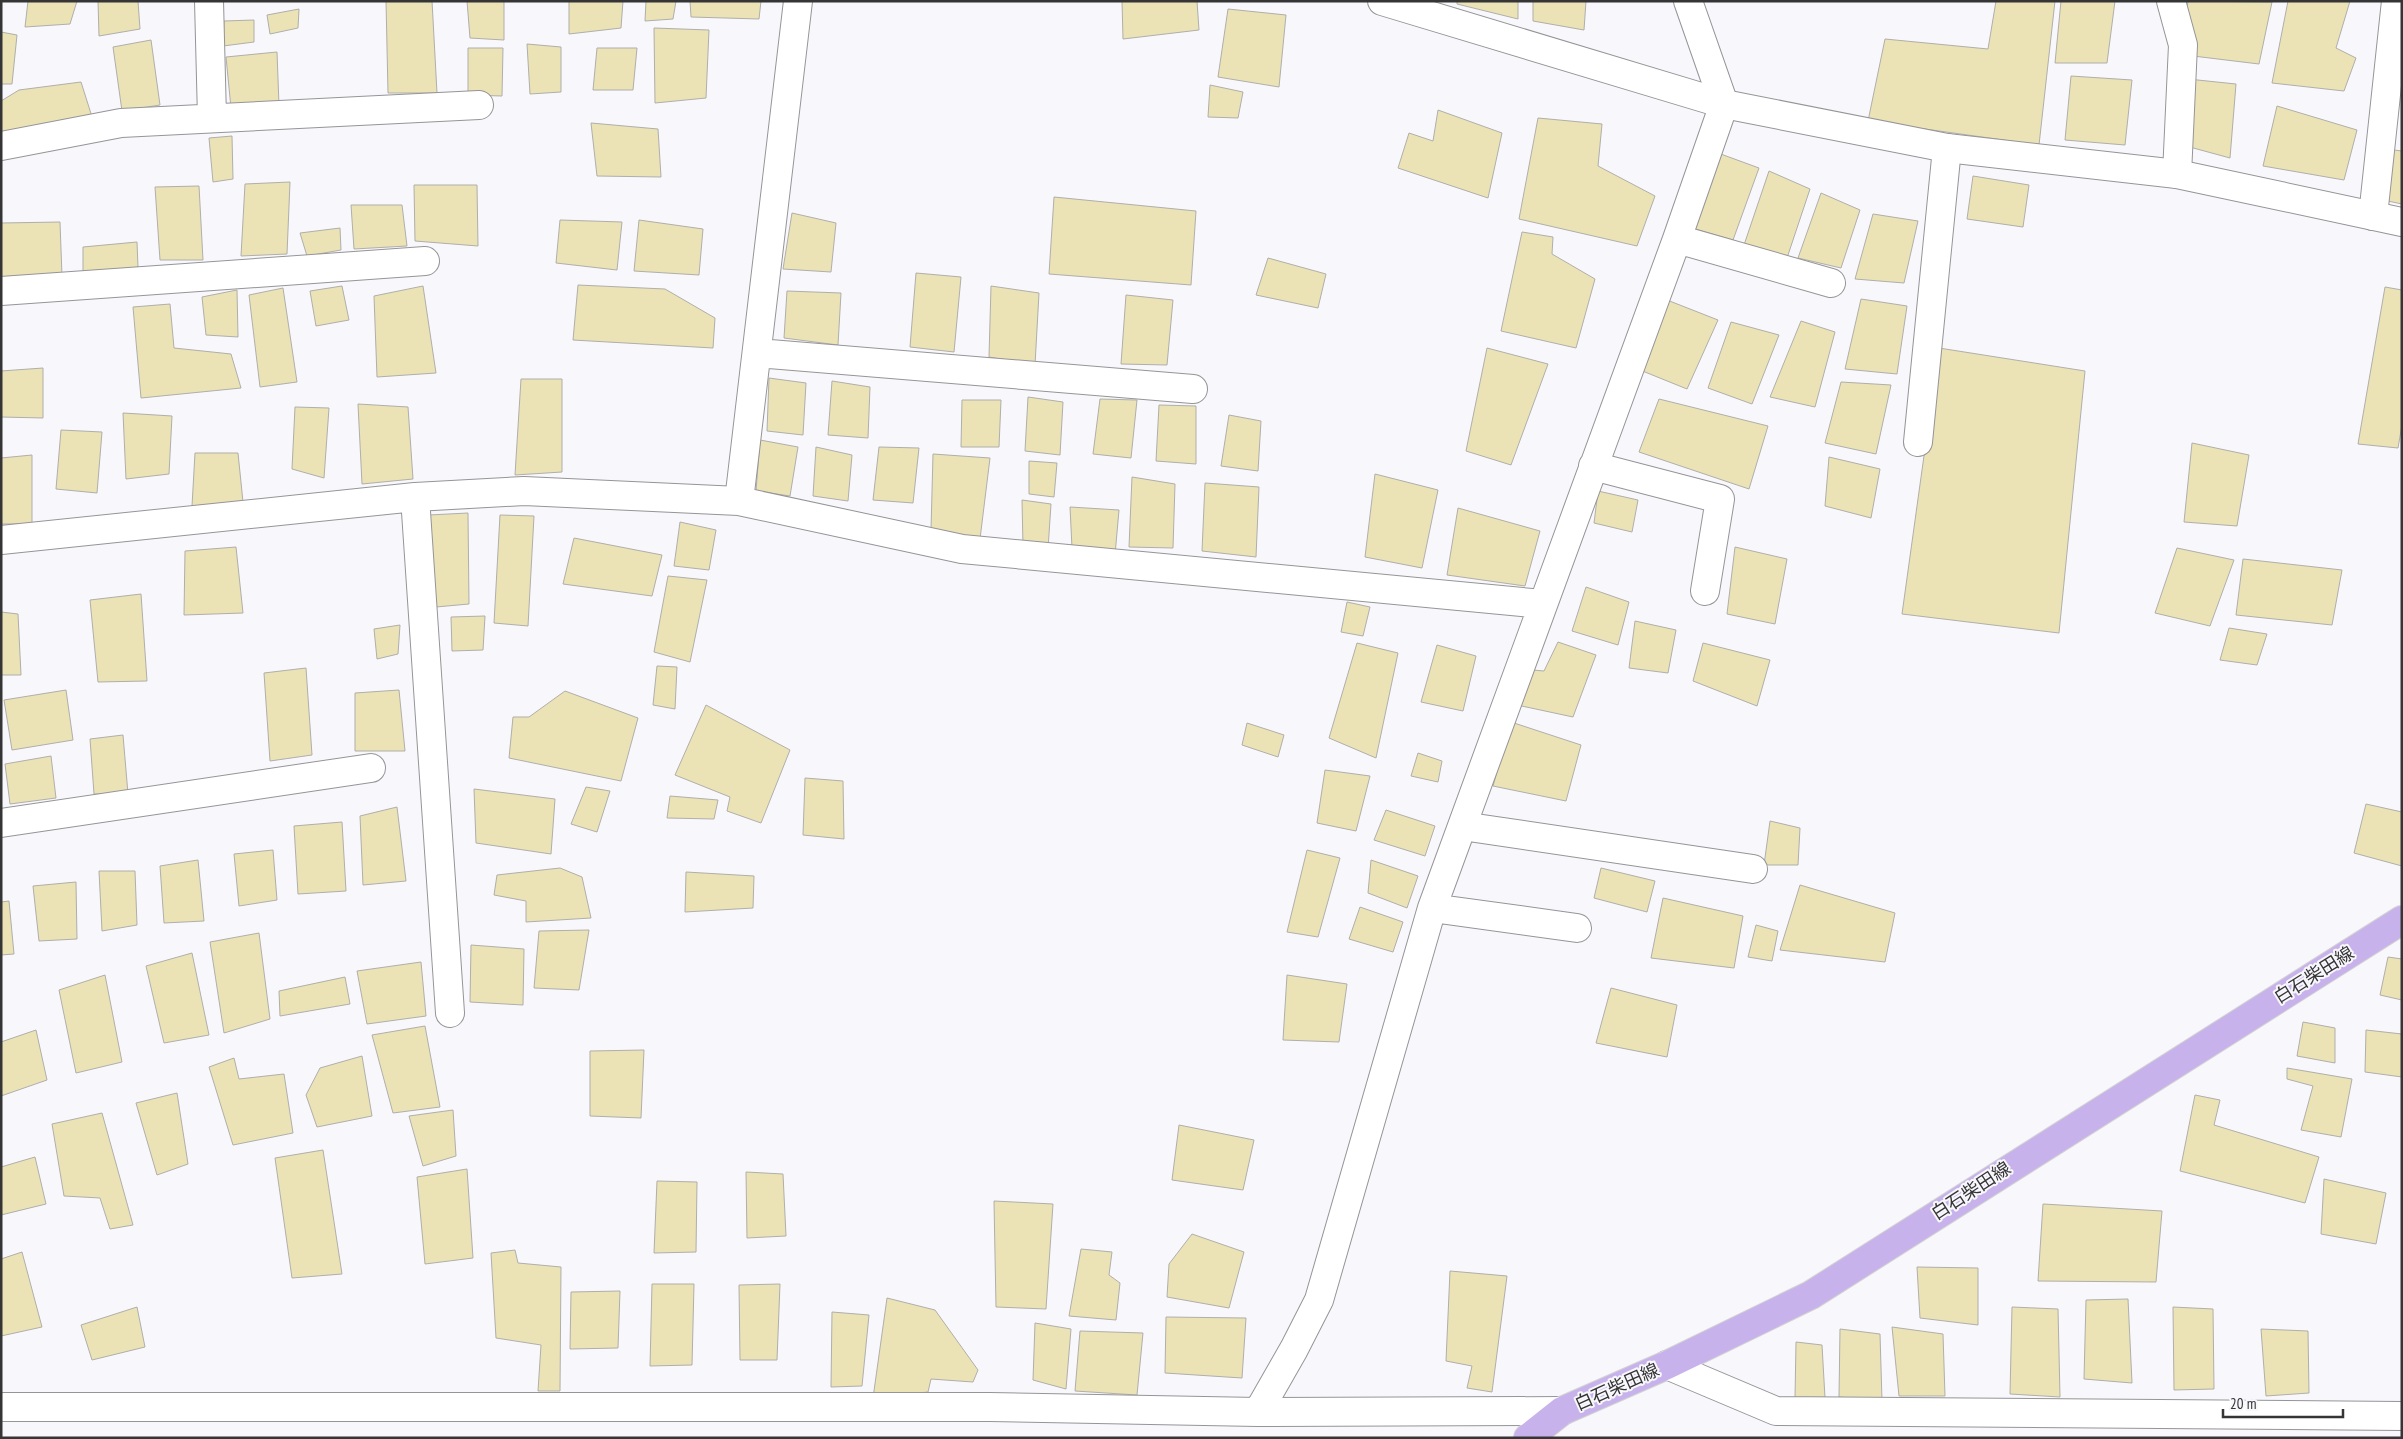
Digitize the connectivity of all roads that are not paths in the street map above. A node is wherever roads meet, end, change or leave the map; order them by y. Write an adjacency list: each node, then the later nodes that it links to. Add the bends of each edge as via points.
1 (208, 1): 9 (street)
2 (798, 1): 19 (street)
3 (1382, 1): 7 (street)
4 (1688, 1): 7 (street)
5 (2171, 1): 12 (street, via 2183,45)
6 (2396, 1): 13 (street)
7 (1724, 104): 11 (street); 15 (street)
8 (479, 105): 9 (street)
9 (212, 118): 10 (street, via 121,123)
10 (1, 146)
11 (1947, 148): 12 (street); 21 (street)
12 (2177, 174): 13 (street)
13 (2373, 216): 14 (street)
14 (2402, 222)
15 (1677, 239): 17 (street); 22 (street)
16 (425, 261): 18 (street)
17 (1831, 283)
18 (1, 291)
19 (757, 353): 20 (street); 24 (street)
20 (1193, 389)
21 (1918, 442)
22 (1593, 466): 26 (street, via 1720,498); 27 (street)
23 (415, 497): 24 (street, via 524,491); 25 (street); 35 (street)
24 (739, 501): 27 (street, via 962,549)
25 (1, 540)
26 (1705, 592)
27 (1543, 604): 30 (street)
28 (371, 768): 29 (street)
29 (1, 823)
30 (1462, 826): 31 (street); 32 (street)
31 (1753, 869)
32 (1432, 908): 34 (street); 39 (street, via 1318,1300)
33 (2402, 920): 36 (main road, 白石柴田線, via 1810,1294)
34 (1578, 928)
35 (450, 1013)
36 (1667, 1365): 38 (main road, 白石柴田線); 40 (street, via 1776,1411)
37 (1, 1407): 39 (street, via 990,1407)
38 (1562, 1411): 39 (street); 41 (main road, 白石柴田線)
39 (1258, 1412)
40 (2402, 1416)
41 (1528, 1438)

